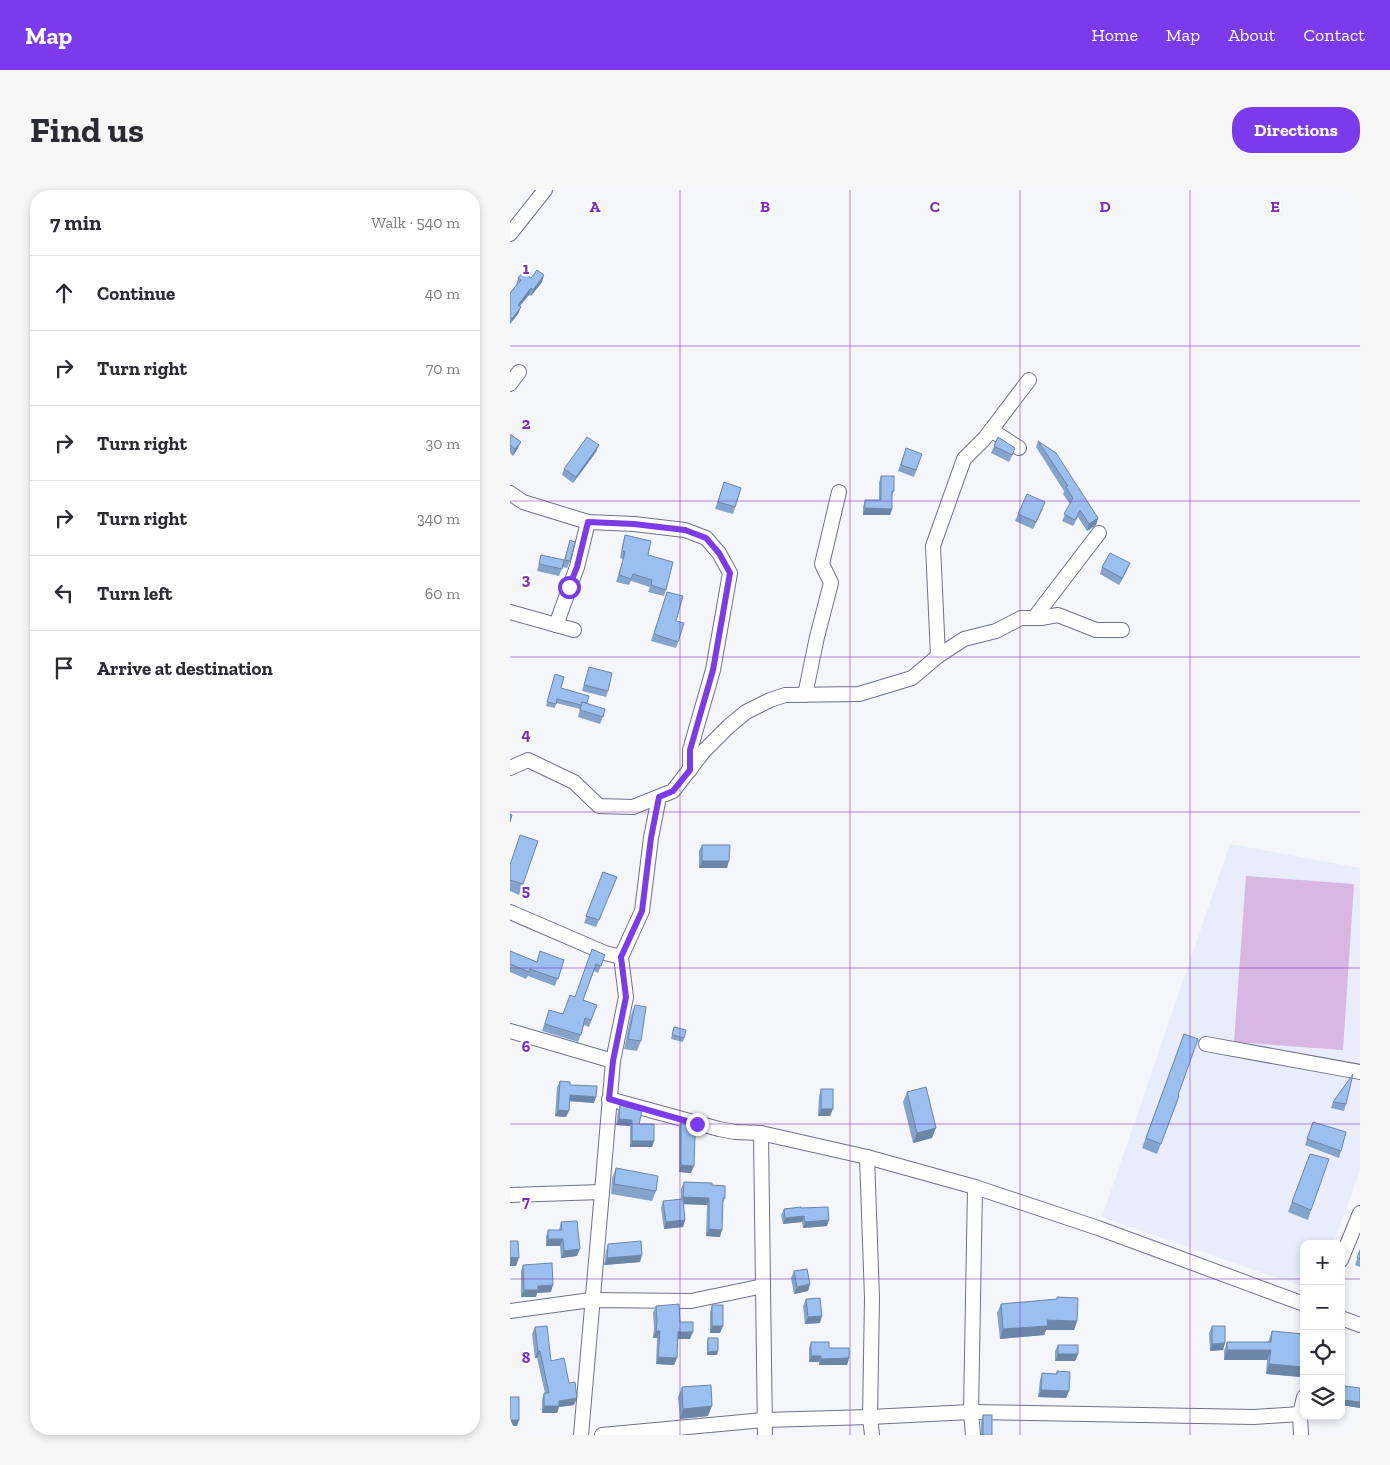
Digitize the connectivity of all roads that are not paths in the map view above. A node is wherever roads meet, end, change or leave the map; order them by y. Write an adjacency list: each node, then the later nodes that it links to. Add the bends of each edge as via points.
1 (545, 190): 2 (street)
2 (510, 234)
3 (519, 372): 5 (street)
4 (1030, 380): 6 (street)
5 (510, 384)
6 (991, 430): 7 (street); 17 (street, via 964,459 933,546)
7 (1019, 448)
8 (839, 492): 18 (street, via 822,564 831,583)
9 (510, 493): 10 (street, via 523,502)
10 (588, 522): 14 (street, via 577,567); 20 (street, via 685,530 706,538 730,573 713,670 690,750)
11 (1099, 533): 13 (street)
12 (510, 612): 14 (street)
13 (1034, 618): 16 (street, via 1058,614 1096,630); 17 (street, via 1021,618 996,631 964,639)
14 (556, 625): 15 (street)
15 (574, 630)
16 (1122, 630)
17 (938, 656): 18 (street, via 912,678 859,694)
18 (805, 695): 20 (street, via 785,695 746,712 704,751)
19 (510, 768): 21 (street, via 528,760 574,782 599,806 633,807)
20 (690, 770): 21 (street, via 673,791)
21 (659, 797): 23 (street, via 642,911)
22 (510, 912): 23 (street)
23 (621, 957): 26 (street, via 626,997)
24 (510, 1031): 26 (street)
25 (1206, 1044): 27 (street)
26 (613, 1061): 28 (street)
27 (1360, 1072)
28 (609, 1099): 29 (street, via 719,1129); 32 (street)
29 (761, 1133): 30 (street); 36 (street)
30 (867, 1157): 31 (street); 44 (street, via 872,1298)
31 (974, 1187): 38 (street, via 1098,1228); 42 (street)
32 (602, 1192): 33 (street); 37 (street)
33 (510, 1195)
34 (1360, 1213): 35 (street)
35 (1345, 1250)
36 (763, 1286): 37 (street, via 691,1301); 45 (street)
37 (592, 1300): 39 (street); 48 (street)
38 (1300, 1303)
39 (510, 1311)
40 (1345, 1319): 41 (street)
41 (1360, 1325)
42 (971, 1412): 43 (street, via 1254,1417); 44 (street); 52 (street)
43 (1300, 1414)
44 (870, 1417): 45 (street); 51 (street)
45 (764, 1420): 47 (street); 50 (street)
46 (1300, 1420): 53 (street)
47 (692, 1431): 49 (street)
48 (581, 1435)
49 (602, 1435)
50 (765, 1435)
51 (872, 1435)
52 (973, 1435)
53 (1301, 1435)

